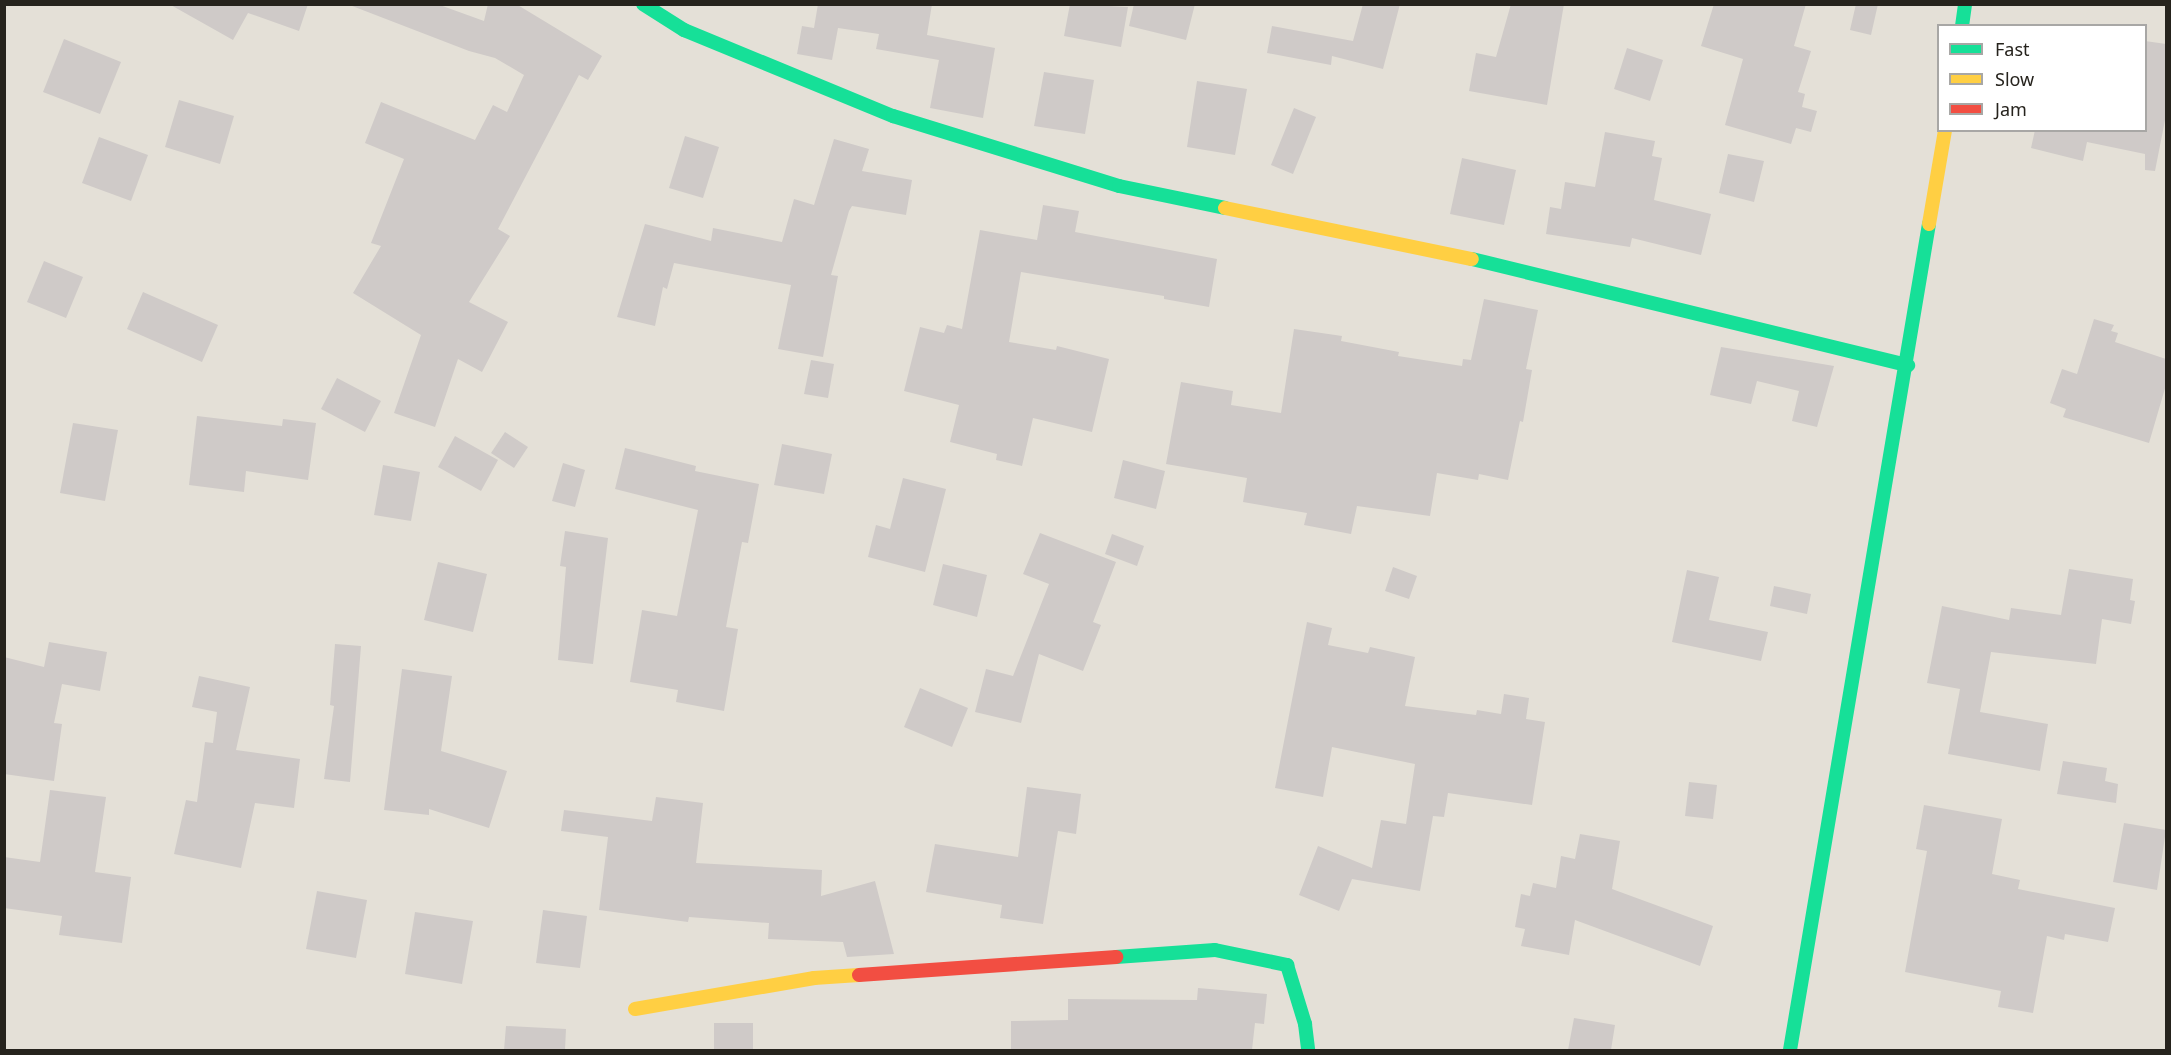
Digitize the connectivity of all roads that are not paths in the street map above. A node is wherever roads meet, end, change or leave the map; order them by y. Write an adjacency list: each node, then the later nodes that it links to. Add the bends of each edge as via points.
1 (643, 4): 5 (street, via 684,30 893,116 1107,182 1461,256)
2 (1965, 4): 3 (street)
3 (1962, 24)
4 (1945, 132): 5 (street)
5 (1908, 365): 8 (street)
6 (635, 1009): 7 (street, via 814,978 1215,950 1287,965 1305,1024)
7 (1308, 1050)
8 (1790, 1050)

